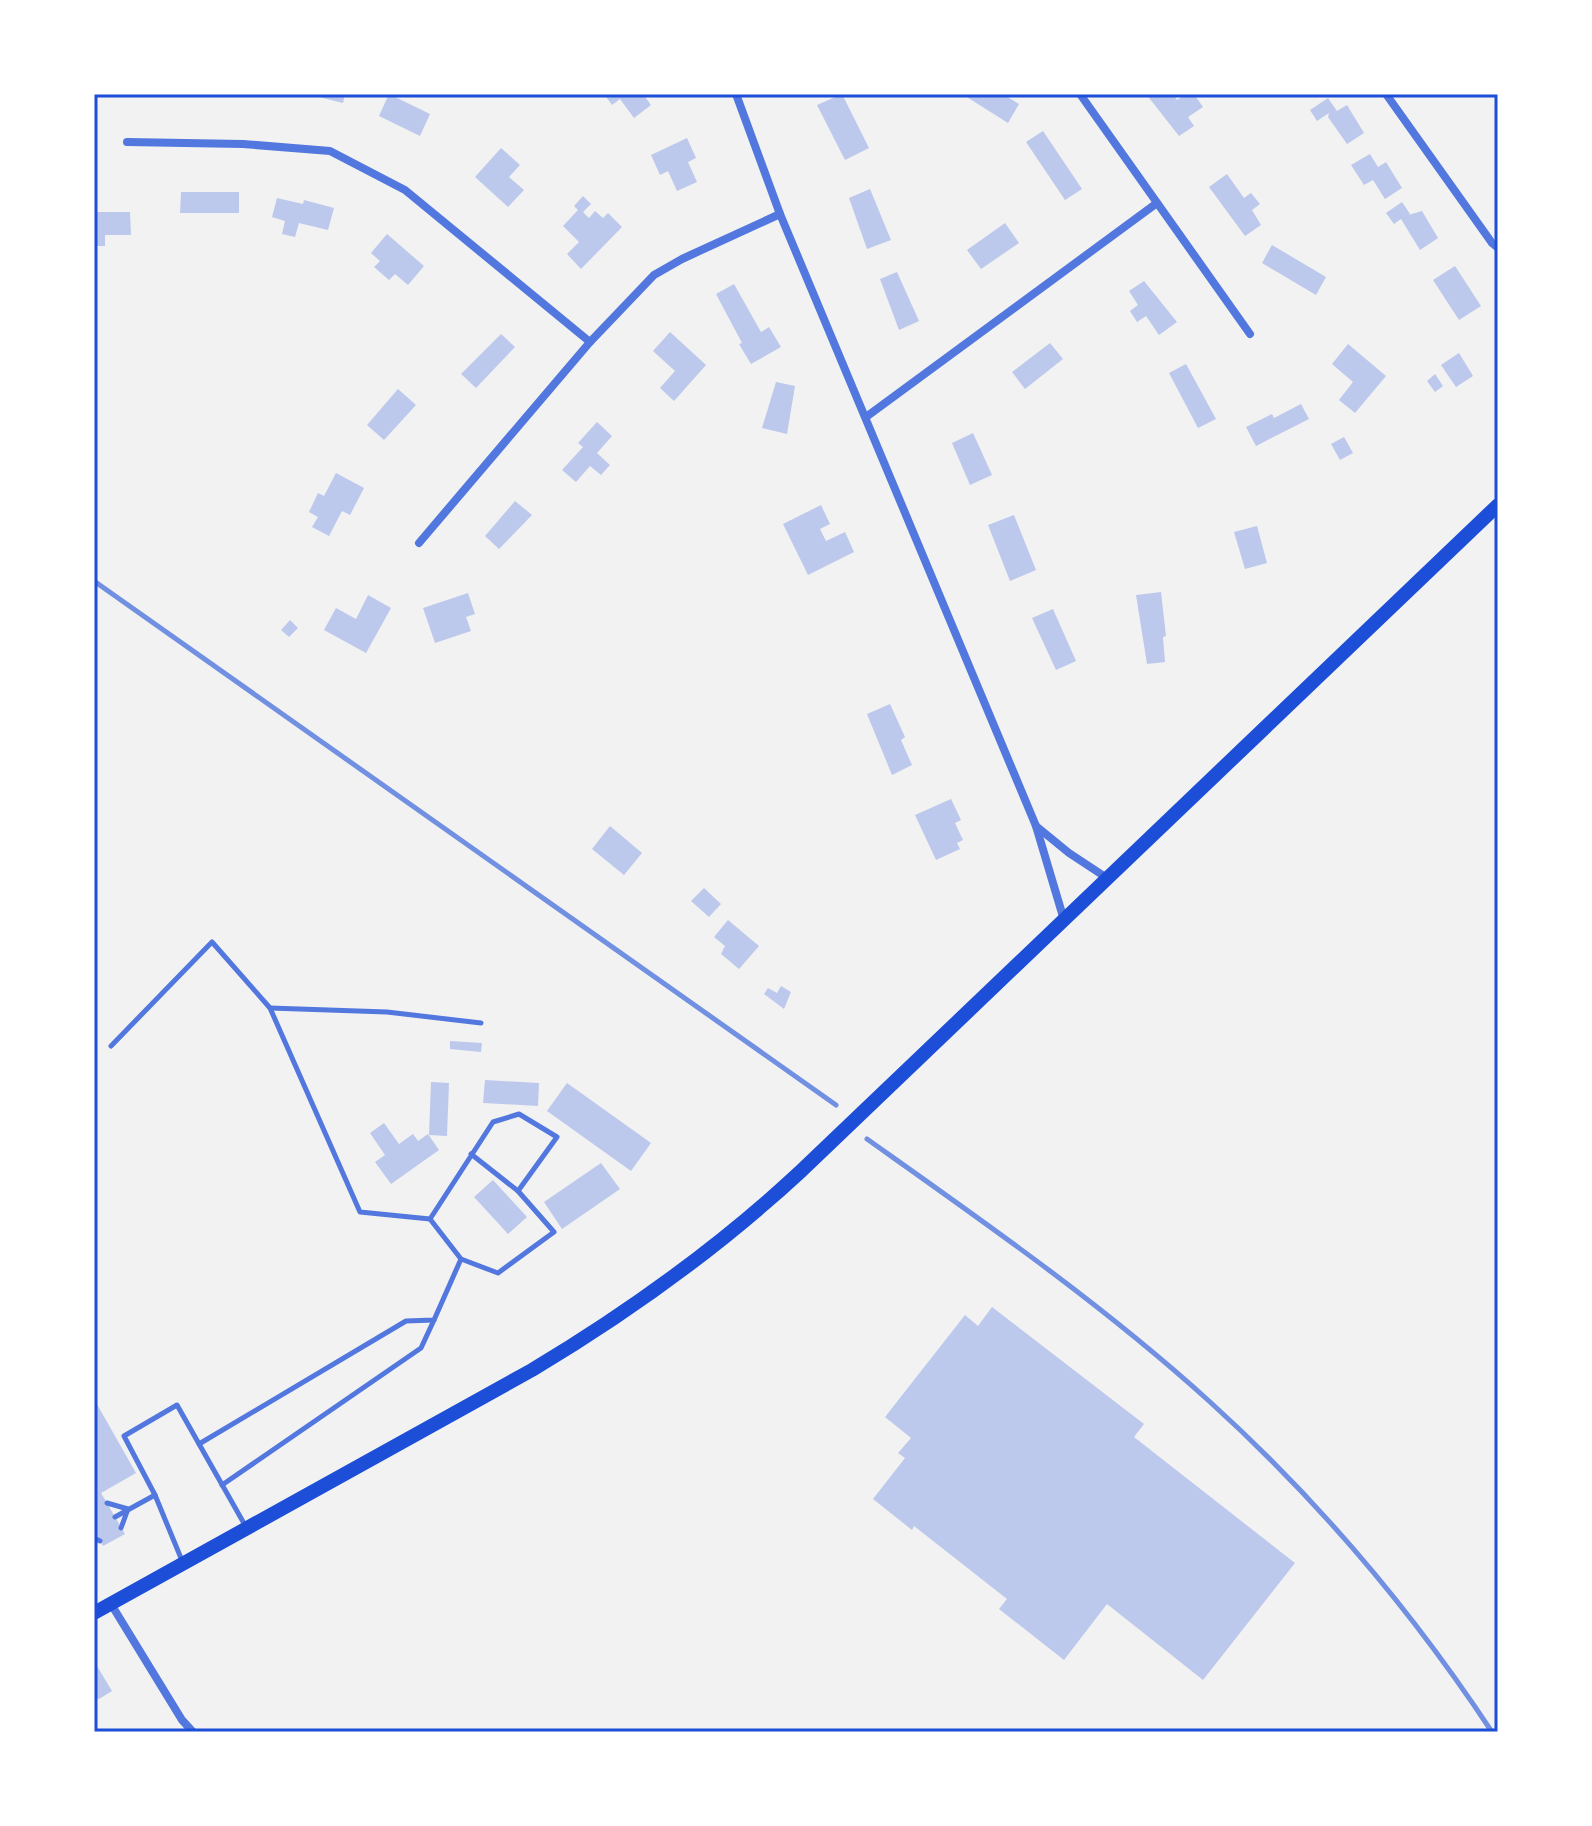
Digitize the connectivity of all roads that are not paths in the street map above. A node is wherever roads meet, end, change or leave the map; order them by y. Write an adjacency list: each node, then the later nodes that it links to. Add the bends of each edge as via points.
1 (736, 94): 6 (street)
2 (1080, 94): 5 (street)
3 (1386, 94): 7 (street)
4 (127, 142): 9 (street, via 330,151 405,190)
5 (1157, 203): 8 (street); 10 (street)
6 (780, 214): 9 (street, via 654,275); 10 (street)
7 (1498, 248)
8 (1250, 334)
9 (590, 342): 12 (street)
10 (866, 417): 13 (street)
11 (1498, 505): 14 (main road)
12 (419, 543)
13 (1036, 826): 14 (street); 15 (street)
14 (1107, 878): 15 (main road)
15 (1064, 920): 31 (main road, via 760,1209 679,1274 532,1370)
16 (270, 1008): 17 (lane, via 387,1012); 18 (lane, via 212,942); 21 (lane, via 360,1212)
17 (481, 1023)
18 (111, 1046)
19 (471, 1154): 20 (lane); 20 (lane, via 493,1122 519,1114 557,1137); 21 (lane)
20 (518, 1191): 22 (lane, via 554,1232 498,1273)
21 (430, 1219): 22 (lane)
22 (461, 1259): 23 (lane)
23 (434, 1320): 24 (lane, via 406,1321); 25 (lane, via 421,1348)
24 (199, 1444): 25 (lane); 26 (lane, via 177,1405 124,1436)
25 (222, 1485): 31 (lane)
26 (155, 1495): 28 (lane); 32 (lane)
27 (107, 1503): 28 (lane)
28 (128, 1509): 29 (lane); 30 (lane)
29 (115, 1517)
30 (121, 1528)
31 (247, 1528): 32 (main road)
32 (184, 1563): 33 (main road)
33 (111, 1604): 34 (main road); 35 (street)
34 (94, 1613)
35 (193, 1732)

